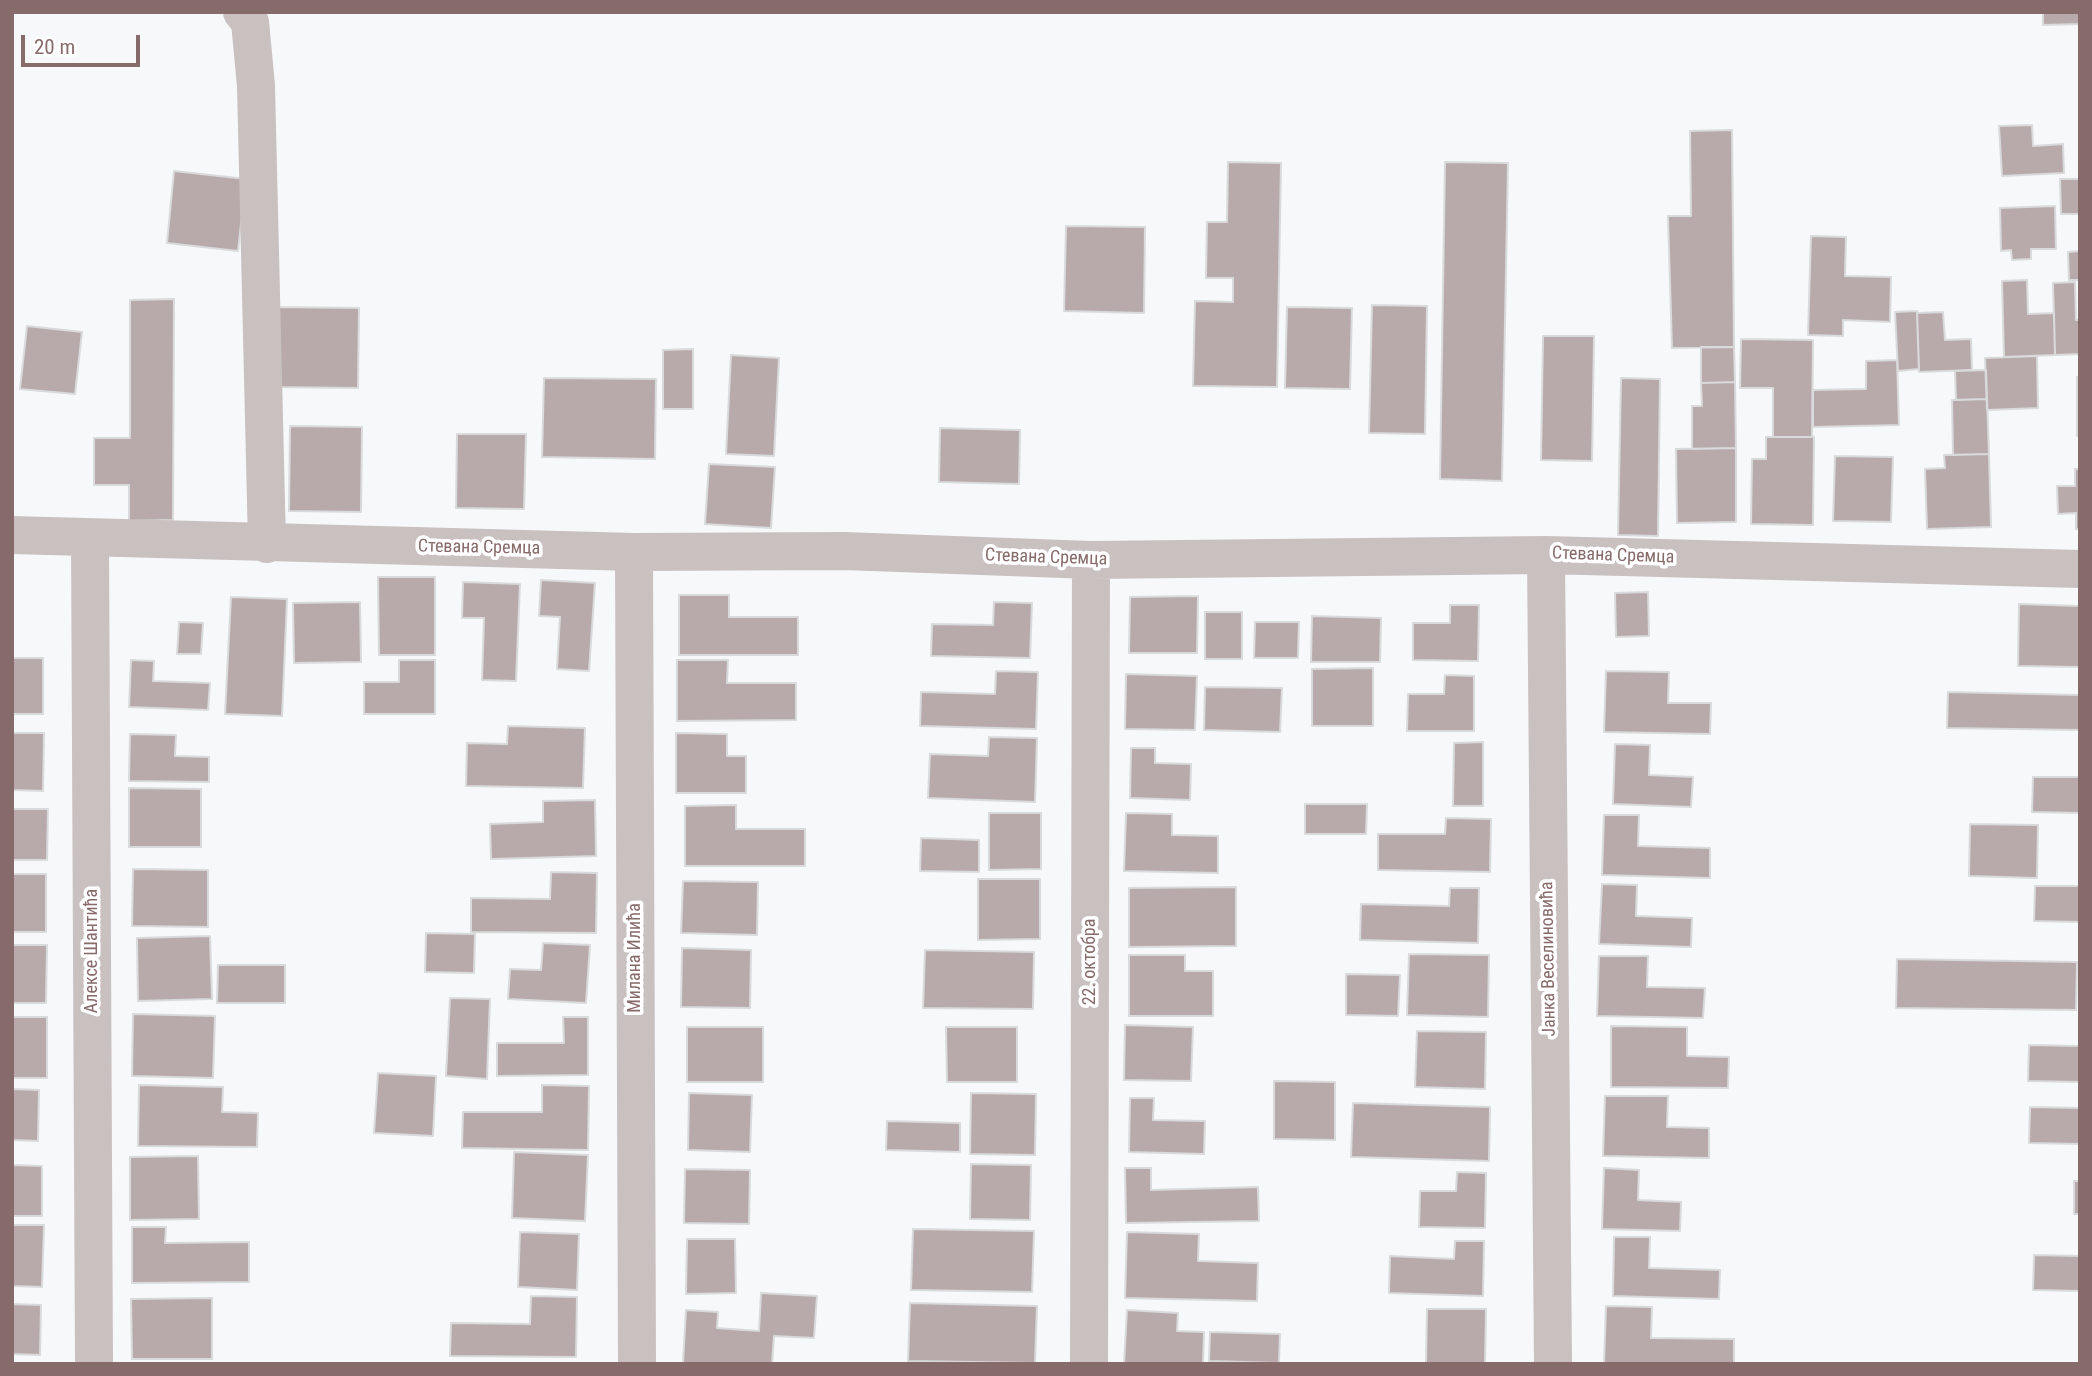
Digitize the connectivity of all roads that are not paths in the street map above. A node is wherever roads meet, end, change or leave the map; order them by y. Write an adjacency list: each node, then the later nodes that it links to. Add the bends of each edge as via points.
1 (242, 12): 4 (street, via 250,22 256,86)
2 (12, 535): 3 (street, Стевана Сремца)
3 (90, 539): 4 (street, Стевана Сремца); 9 (street, Алексе Шантића)
4 (267, 544): 5 (street, Стевана Сремца)
5 (634, 552): 7 (street, Стевана Сремца, via 844,551); 10 (street, Милана Илића)
6 (1546, 555): 7 (street, Стевана Сремца); 8 (street, Стевана Сремца); 12 (street, Јанка Веселиновића)
7 (1091, 560): 11 (street, 22. октобра)
8 (2080, 569)
9 (94, 1364)
10 (637, 1364)
11 (1089, 1364)
12 (1553, 1364)

